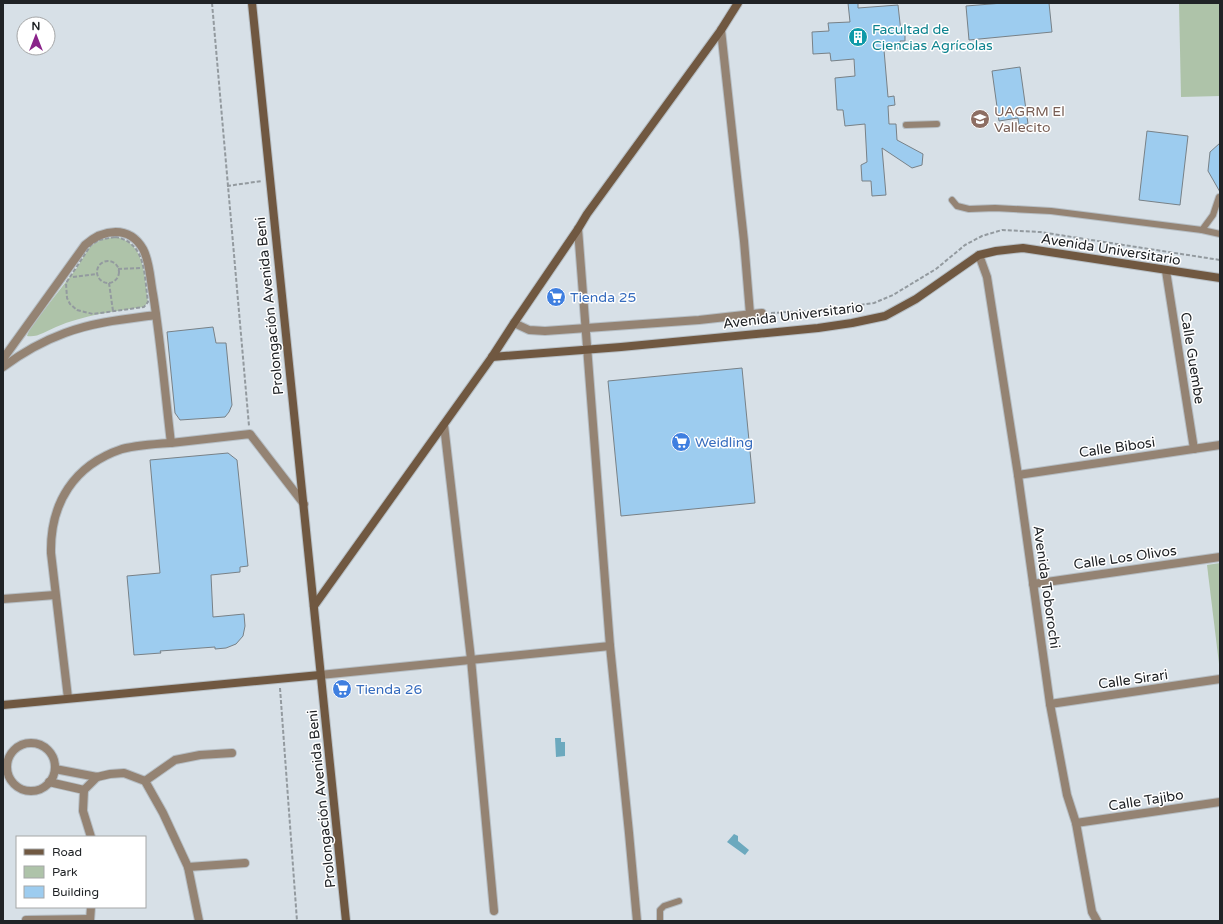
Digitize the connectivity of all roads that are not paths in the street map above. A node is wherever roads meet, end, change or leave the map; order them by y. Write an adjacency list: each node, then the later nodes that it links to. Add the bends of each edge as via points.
1 (252, 3): 28 (street, Prolongación Avenida Beni)
2 (738, 3): 3 (street)
3 (721, 30): 8 (street); 15 (street)
4 (937, 124): 5 (lane)
5 (906, 125)
6 (1219, 197): 9 (lane, via 1214,215)
7 (952, 200): 9 (lane, via 957,206 969,209 1051,212)
8 (578, 229): 17 (street); 18 (street)
9 (1202, 230): 10 (lane)
10 (1220, 234)
11 (979, 255): 12 (street, Avenida Universitario, via 1023,248); 19 (street, Avenida Universitario, via 916,299 885,316 818,328); 27 (street, Avenida Toborochi, via 987,278)
12 (1166, 271): 13 (street, Avenida Universitario); 26 (street, Calle Guembe)
13 (1220, 278)
14 (762, 313): 15 (street)
15 (750, 314): 18 (street)
16 (156, 315): 21 (street, via 143,249 132,238 117,232 108,232 85,245 66,277); 22 (street, via 106,322 65,333 29,350); 24 (street)
17 (514, 323): 18 (street, via 529,330); 20 (street)
18 (585, 329): 19 (street)
19 (588, 350): 20 (street, Avenida Universitario); 34 (street)
20 (492, 357): 23 (street)
21 (3, 359)
22 (3, 367)
23 (444, 425): 33 (street); 35 (street)
24 (171, 443): 28 (street, via 250,434); 31 (street, via 142,445 107,455 76,477 66,490 53,521 51,537)
25 (1220, 445): 26 (street, Calle Bibosi)
26 (1194, 449): 27 (street, Calle Bibosi)
27 (1018, 475): 30 (street, Avenida Toborochi)
28 (304, 504): 33 (street, Prolongación Avenida Beni)
29 (1220, 557): 30 (street, Calle Los Olivos)
30 (1033, 584): 39 (street, Avenida Toborochi)
31 (56, 595): 32 (street); 38 (street)
32 (3, 600)
33 (314, 606): 36 (street, Prolongación Avenida Beni)
34 (610, 646): 35 (street); 61 (street)
35 (471, 659): 36 (street); 56 (street)
36 (320, 675): 38 (street); 60 (street, Prolongación Avenida Beni)
37 (1220, 679): 39 (street, Calle Sirari)
38 (68, 698): 40 (street)
39 (1050, 704): 50 (street, Avenida Toborochi, via 1067,795)
40 (3, 705)
41 (232, 753): 46 (street, via 175,760)
42 (5, 762): 43 (street, via 15,749 30,743 38,744 51,754); 44 (street)
43 (55, 769): 45 (street); 47 (street)
44 (6, 777): 47 (street, via 28,791 36,790)
45 (97, 777): 46 (street, via 124,773); 48 (street)
46 (145, 781): 53 (street)
47 (49, 782): 48 (street)
48 (84, 790): 51 (street, via 83,811)
49 (1220, 802): 50 (street, Calle Tajibo)
50 (1076, 823): 63 (street, Avenida Toborochi, via 1092,912)
51 (91, 836)
52 (245, 863): 53 (street)
53 (188, 867): 59 (street)
54 (679, 901): 62 (lane, via 660,910)
55 (91, 908): 58 (street)
56 (494, 911)
57 (26, 920): 58 (street)
58 (90, 920)
59 (199, 921)
60 (346, 921)
61 (637, 921)
62 (660, 921)
63 (1097, 921)

